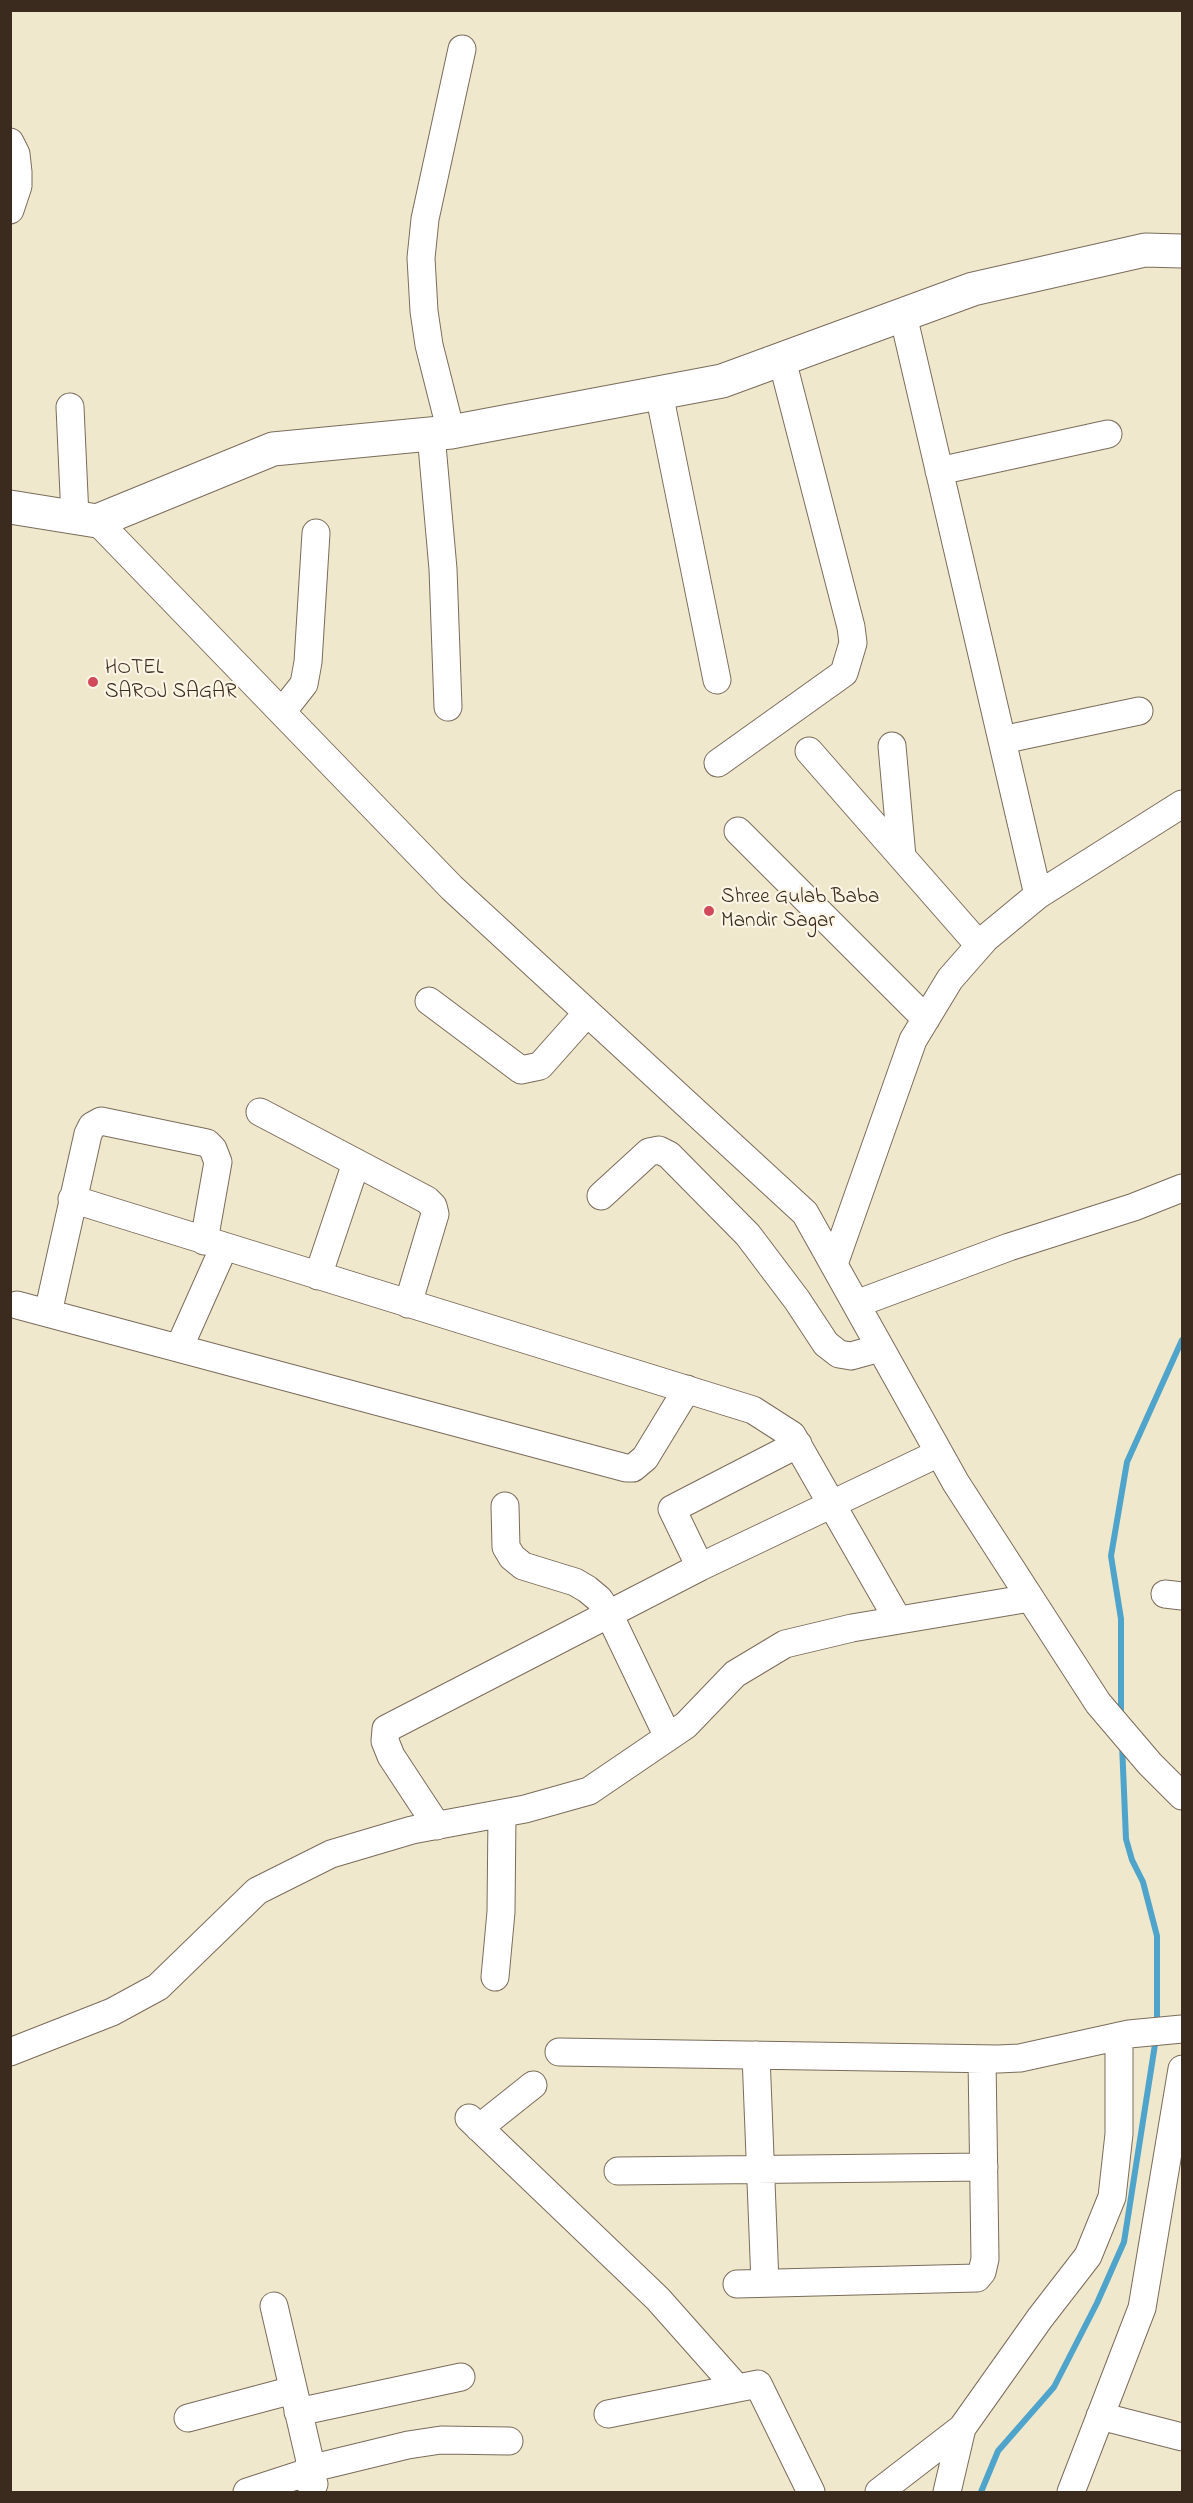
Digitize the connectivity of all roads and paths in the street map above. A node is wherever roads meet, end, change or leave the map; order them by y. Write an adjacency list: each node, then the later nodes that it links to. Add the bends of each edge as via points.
1 (462, 49): 9 (street, via 425,219 421,258 424,311)
2 (10, 142): 3 (street, via 16,154 18,186)
3 (10, 210)
4 (1182, 250): 5 (main road, via 1145,250 1088,263 974,290)
5 (903, 315): 6 (main road); 11 (street)
6 (782, 360): 7 (main road, via 722,381); 22 (street, via 853,643 844,673)
7 (659, 393): 9 (main road); 15 (street)
8 (70, 407): 13 (street)
9 (441, 433): 13 (main road, via 273,449); 16 (street)
10 (1108, 434): 11 (street)
11 (939, 471): 19 (street)
12 (10, 507): 13 (main road)
13 (86, 519): 18 (street)
14 (316, 533): 18 (street, via 304,684)
15 (717, 680)
16 (448, 707)
17 (1139, 711): 19 (street)
18 (282, 712): 29 (street, via 452,888)
19 (1002, 740): 26 (street)
20 (892, 746): 25 (street)
21 (809, 751): 25 (street)
22 (718, 763)
23 (1182, 804): 26 (street)
24 (738, 831): 30 (street)
25 (902, 857): 27 (street)
26 (1038, 895): 27 (street)
27 (979, 945): 30 (street, via 950,979)
28 (429, 1000): 29 (street, via 521,1070 540,1066)
29 (587, 1013): 37 (street, via 805,1213)
30 (926, 1019): 37 (street, via 913,1040)
31 (260, 1112): 32 (street)
32 (356, 1163): 38 (street); 39 (street, via 433,1206 435,1214)
33 (1182, 1188): 40 (street)
34 (601, 1196): 44 (street, via 649,1152 659,1150 669,1155 748,1235 826,1344 839,1354 851,1356)
35 (72, 1199): 36 (street); 36 (street, via 88,1134 101,1121 207,1143 218,1162); 42 (street)
36 (214, 1244): 38 (street); 43 (street)
37 (834, 1264): 40 (street)
38 (318, 1276): 39 (street)
39 (408, 1304): 45 (street)
40 (856, 1304): 44 (street)
41 (17, 1305): 42 (street)
42 (48, 1313): 43 (street)
43 (179, 1348): 45 (street, via 626,1468 633,1468 645,1458)
44 (880, 1348): 47 (street)
45 (687, 1389): 46 (street, via 753,1410 792,1435)
46 (798, 1444): 48 (street); 50 (street, via 672,1509)
47 (939, 1453): 48 (street); 51 (street)
48 (832, 1505): 50 (street); 53 (street)
49 (506, 1506): 52 (street, via 506,1547 512,1557 522,1566 587,1589)
50 (700, 1567): 52 (street)
51 (1030, 1598): 53 (street); 55 (street, via 1098,1702)
52 (609, 1614): 54 (street); 57 (street, via 386,1729 390,1756)
53 (898, 1620): 54 (street, via 785,1644 735,1674 686,1725)
54 (668, 1737): 56 (street, via 589,1791)
55 (1182, 1796)
56 (502, 1814): 57 (street); 58 (street, via 501,1912)
57 (437, 1826): 61 (street, via 331,1854 257,1891 158,1987 112,2012)
58 (495, 1977)
59 (1182, 2029): 60 (street)
60 (1124, 2035): 64 (street, via 1020,2058); 79 (street, via 1112,2197 1088,2256)
61 (10, 2052)
62 (560, 2052): 63 (street)
63 (756, 2055): 64 (street); 68 (street)
64 (982, 2059): 67 (street)
65 (1182, 2069): 77 (street, via 1142,2308)
66 (533, 2085): 74 (street, via 474,2123 658,2300)
67 (984, 2167): 68 (street); 70 (street, via 985,2259 977,2278)
68 (761, 2169): 69 (street); 70 (street)
69 (618, 2171)
70 (765, 2283): 71 (street)
71 (737, 2284)
72 (273, 2306): 75 (street)
73 (461, 2377): 75 (street)
74 (737, 2388): 76 (street); 85 (street, via 758,2384)
75 (296, 2401): 78 (street); 82 (street, via 310,2462)
76 (608, 2414)
77 (1100, 2416): 80 (street); 87 (street)
78 (188, 2418)
79 (962, 2428): 83 (street); 86 (street)
80 (1182, 2437)
81 (509, 2441): 82 (street, via 441,2440 408,2445)
82 (308, 2480): 84 (street, via 299,2475)
83 (949, 2492)
84 (247, 2493)
85 (811, 2493)
86 (879, 2493)
87 (1071, 2493)

